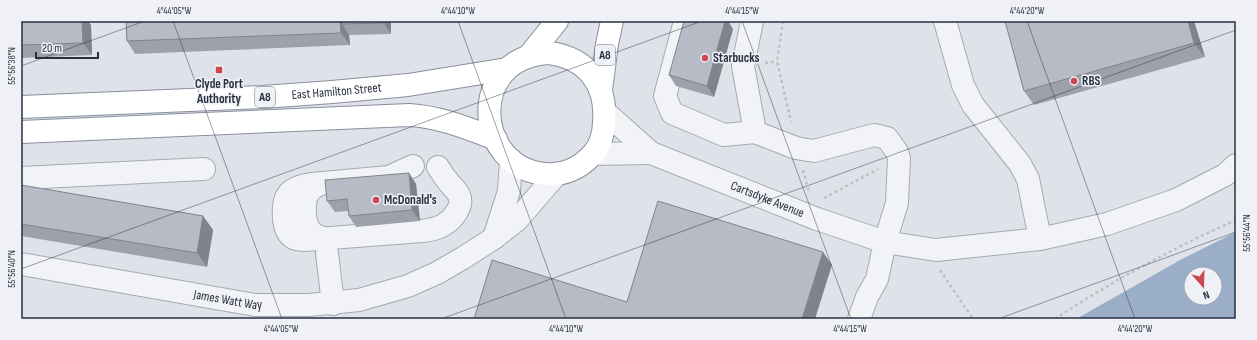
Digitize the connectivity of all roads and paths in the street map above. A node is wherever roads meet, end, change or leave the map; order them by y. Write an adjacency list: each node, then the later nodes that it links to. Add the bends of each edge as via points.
1 (557, 21): 7 (highway, A8)
2 (612, 21): 10 (highway, A8)
3 (686, 21): 14 (street, via 664,96 672,113 724,135)
4 (752, 21): 14 (street, via 744,66)
5 (783, 21): 8 (path)
6 (945, 21): 29 (street, via 963,85 973,105 1020,164 1028,179)
7 (528, 56): 9 (highway, A8); 10 (highway, A8, via 549,53 572,58 589,71)
8 (777, 61)
9 (507, 69): 11 (highway, East Hamilton Street / A8, via 408,85 325,93); 15 (highway, A8, via 499,78 490,99 490,122)
10 (601, 90): 12 (highway, A8)
11 (21, 107)
12 (605, 112): 16 (street, Cartsdyke Avenue); 17 (highway, A8, via 604,132)
13 (21, 132): 15 (highway, East Hamilton Street / A8, via 409,115 445,120)
14 (755, 132): 18 (street, via 796,148 814,151 874,135 887,138)
15 (496, 139): 19 (highway, A8)
16 (651, 153): 17 (street, Cartsdyke Avenue); 30 (street, Cartsdyke Avenue, via 817,219)
17 (593, 154): 24 (highway, A8, via 580,166)
18 (899, 158): 26 (path); 30 (street, via 897,203)
19 (511, 160): 24 (highway, A8, via 536,174); 28 (street, via 509,191)
20 (1236, 165): 29 (street, Cartsdyke Avenue, via 1226,175 1176,200 1107,224)
21 (413, 166): 31 (street, via 389,178 303,186 290,193 286,198 284,211 286,228 296,239)
22 (438, 167): 31 (street, via 461,199 457,212 446,224 422,231)
23 (204, 169): 25 (street)
24 (556, 175): 28 (street, James Watt Way, via 517,220)
25 (21, 178)
26 (819, 201)
27 (1236, 220): 38 (path, via 1105,287)
28 (494, 238): 34 (street, James Watt Way, via 456,262 408,286 359,300)
29 (1040, 238): 32 (street, Cartsdyke Avenue)
30 (885, 242): 32 (street, Cartsdyke Avenue); 36 (street, via 877,279)
31 (325, 246): 34 (street)
32 (936, 250): 37 (path, via 940,272)
33 (21, 264): 35 (street, James Watt Way)
34 (333, 304): 35 (street, James Watt Way, via 290,306)
35 (254, 312)
36 (859, 319)
37 (973, 319)
38 (1055, 319)

